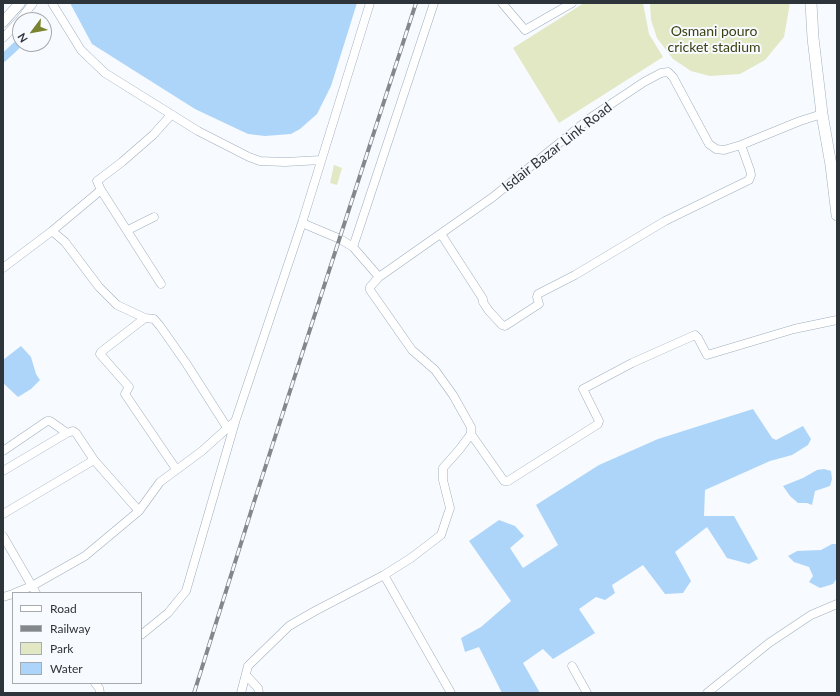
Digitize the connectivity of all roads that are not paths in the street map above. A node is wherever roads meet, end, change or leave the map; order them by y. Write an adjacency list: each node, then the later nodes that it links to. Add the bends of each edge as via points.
1 (20, 3): 10 (main road)
2 (33, 3): 9 (street)
3 (52, 3): 14 (street, via 81,50 105,73)
4 (370, 3): 16 (street)
5 (434, 3): 24 (street)
6 (502, 3): 7 (street, via 524,30)
7 (572, 3)
8 (811, 3): 13 (highway)
9 (26, 12)
10 (3, 22)
11 (12, 28): 12 (street)
12 (3, 38)
13 (822, 114): 15 (street, Isdair Bazar Link Road); 18 (highway)
14 (171, 115): 16 (street, via 205,135 260,161); 17 (street, via 153,135 99,179 97,183)
15 (741, 145): 23 (street, Isdair Bazar Link Road, via 724,150 716,149 709,144 673,77 668,72 661,73 590,118 493,197); 23 (street, via 750,170 749,180 665,221 538,294 539,304 505,326 489,311)
16 (321, 160): 20 (street)
17 (101, 190): 21 (street); 22 (street)
18 (837, 215)
19 (154, 217): 21 (street)
20 (302, 223): 24 (street); 30 (street)
21 (128, 230): 27 (street)
22 (52, 231): 25 (street); 28 (street, via 65,242 98,287 117,304)
23 (441, 234): 26 (street, Isdair Bazar Link Road)
24 (353, 247): 26 (street)
25 (3, 268)
26 (379, 277): 33 (street, via 370,290 412,350 432,367 453,395 470,424)
27 (161, 284)
28 (145, 318): 31 (street, via 154,319 160,326); 36 (street, via 100,354 129,387 125,394)
29 (837, 320): 33 (street, via 794,329 707,355 695,336 632,363 583,389 599,421 598,424 508,481 504,481)
30 (236, 419): 31 (street); 45 (street, via 186,591 168,613)
31 (228, 430): 36 (street)
32 (67, 433): 34 (street, via 47,421); 35 (street, via 76,433); 37 (street)
33 (470, 434): 41 (street, via 443,468 443,480 450,508 441,535)
34 (3, 451)
35 (94, 460): 38 (street); 39 (street)
36 (176, 469): 38 (street, via 160,482)
37 (3, 471)
38 (139, 511): 42 (street, via 85,556)
39 (3, 514)
40 (3, 536): 42 (street)
41 (384, 575): 47 (street, via 289,626 248,666); 52 (street)
42 (34, 590): 43 (street)
43 (21, 592)
44 (837, 604): 54 (street, via 811,615 769,642)
45 (142, 634)
46 (572, 666): 53 (street)
47 (246, 676): 50 (street); 51 (street, via 258,688)
48 (95, 684): 49 (street)
49 (100, 693)
50 (241, 693)
51 (259, 693)
52 (451, 693)
53 (587, 693)
54 (707, 693)

